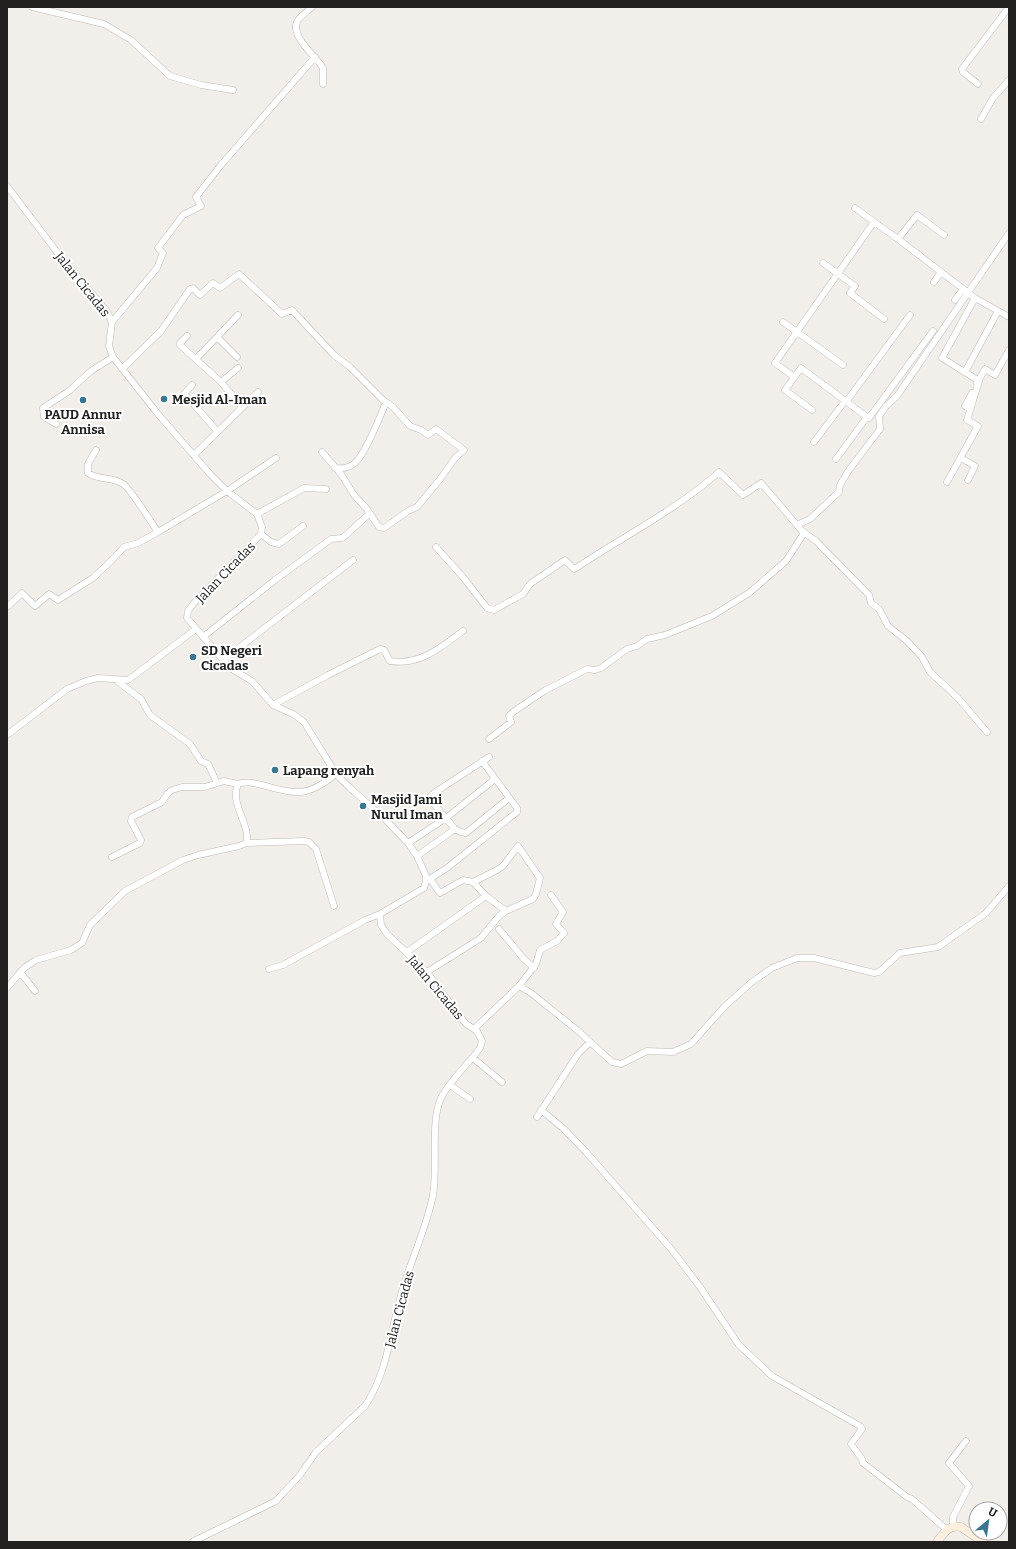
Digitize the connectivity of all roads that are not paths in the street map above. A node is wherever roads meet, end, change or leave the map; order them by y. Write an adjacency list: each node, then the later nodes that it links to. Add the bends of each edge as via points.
1 (32, 7): 8 (street, via 104,24 131,40 170,76 201,85)
2 (312, 7): 4 (street, via 298,20 296,33)
3 (1009, 7): 7 (street, via 962,69)
4 (315, 57): 6 (street, via 323,68); 28 (street, via 221,165 197,197 201,206 183,215 159,246 158,249 163,253 157,268)
5 (1009, 80): 9 (street, via 993,98)
6 (323, 84)
7 (978, 84)
8 (233, 90)
9 (981, 119)
10 (7, 186): 28 (street, Jalan Cicadas, via 60,256 106,310)
11 (855, 208): 12 (street)
12 (874, 222): 15 (street); 19 (street)
13 (1009, 233): 21 (street)
14 (944, 235): 15 (street, via 917,215)
15 (898, 239): 18 (street)
16 (991, 262): 21 (street)
17 (823, 263): 19 (street)
18 (941, 272): 20 (street); 21 (street)
19 (838, 274): 27 (street, via 855,286 850,293); 31 (street)
20 (934, 282)
21 (969, 294): 22 (street); 23 (street); 41 (street, via 942,358); 70 (street, via 897,396 879,416 880,429 849,470 839,492 810,519)
22 (955, 300)
23 (998, 311): 26 (street); 41 (street)
24 (238, 315): 33 (street)
25 (910, 315): 48 (street)
26 (1009, 317)
27 (884, 319)
28 (112, 322): 35 (street, Jalan Cicadas, via 109,346)
29 (783, 322): 31 (street)
30 (933, 331): 53 (street, via 869,418)
31 (797, 332): 38 (street); 42 (street, via 775,363)
32 (187, 336): 37 (street, via 179,344)
33 (217, 337): 36 (street); 37 (street)
34 (1009, 350): 43 (street, via 995,375 985,369)
35 (113, 357): 40 (street, Jalan Cicadas); 54 (street, via 91,371 69,392 43,408 44,417)
36 (237, 357)
37 (196, 359): 44 (street)
38 (843, 365)
39 (238, 368): 44 (street)
40 (122, 369): 49 (street, via 161,331 190,289 193,288 200,295 213,283 222,288 239,274 282,314 292,310 334,355); 59 (street, Jalan Cicadas)
41 (965, 372): 43 (street)
42 (794, 376): 48 (street, via 801,368); 52 (street, via 785,390)
43 (979, 380): 61 (street, via 965,406 970,409 967,420 978,426)
44 (221, 382): 50 (street)
45 (192, 385): 51 (street, via 184,394)
46 (258, 392): 50 (street)
47 (205, 400): 51 (street)
48 (846, 401): 53 (street); 56 (street)
49 (386, 402): 63 (street, via 372,436 356,462 342,469); 69 (street, via 394,407 410,426 427,435 436,429 464,450 414,510 408,511 384,528)
50 (242, 407): 55 (street)
51 (197, 408): 55 (street)
52 (812, 410)
53 (867, 417): 62 (street)
54 (56, 424)
55 (217, 431): 59 (street)
56 (814, 442)
57 (96, 450): 72 (street, via 88,464 88,474 97,479 124,484)
58 (322, 452): 63 (street)
59 (194, 455): 67 (street, Jalan Cicadas)
60 (276, 458): 67 (street)
61 (960, 458): 64 (street, via 975,466); 65 (street)
62 (836, 459)
63 (335, 468): 69 (street)
64 (968, 480)
65 (947, 482)
66 (326, 489): 68 (street, via 304,488)
67 (227, 491): 68 (street, Jalan Cicadas); 72 (street)
68 (257, 514): 74 (street, Jalan Cicadas)
69 (369, 514): 80 (street, via 342,538 331,539)
70 (797, 525): 73 (street); 75 (street, via 761,483 743,495 720,471 685,500 576,568 565,560 530,584 523,594 494,610 487,608 463,576)
71 (303, 526): 74 (street, via 279,544 271,542)
72 (158, 532): 77 (street, via 124,547 93,578 58,600 49,594 35,606 22,593)
73 (804, 533): 84 (street, via 816,541 869,595 870,603 879,609 888,626 922,657 930,672 958,698); 86 (street, via 786,561 749,593 712,616 665,635 647,639 627,649 601,668 587,669 544,691 513,712 509,716 511,722)
74 (262, 534): 78 (street, Jalan Cicadas, via 191,607 187,618)
75 (436, 547)
76 (353, 560): 81 (street)
77 (7, 607)
78 (196, 629): 80 (street, Jalan Cicadas); 82 (street, via 128,680)
79 (463, 631): 83 (street, via 438,650 403,662 390,661 381,649)
80 (203, 637): 81 (street, Jalan Cicadas)
81 (223, 660): 83 (street, Jalan Cicadas, via 230,668 252,681)
82 (116, 680): 85 (street, via 98,678 67,689); 91 (street, via 141,699 150,715 190,744 201,761 208,764)
83 (273, 705): 89 (street, Jalan Cicadas, via 304,722)
84 (987, 732)
85 (7, 735)
86 (489, 739)
87 (489, 757): 88 (street)
88 (482, 761): 90 (street); 94 (street, via 429,797)
89 (336, 774): 92 (street, via 323,784 302,792 290,793 247,782); 97 (street, Jalan Cicadas)
90 (495, 779): 93 (street); 94 (street)
91 (217, 783): 92 (street, via 229,781); 98 (street, via 205,787 182,787 172,790 166,794 162,802 133,816 131,821 142,840)
92 (238, 784): 96 (street, via 235,793 245,828)
93 (509, 798): 95 (street, via 472,830 466,833); 100 (street, via 517,808 515,814)
94 (446, 818): 95 (street); 97 (street)
95 (455, 829): 99 (street)
96 (246, 843): 105 (street, via 304,841 313,844); 112 (street, via 182,860 126,891 92,924 84,940 77,947 36,960)
97 (408, 843): 99 (street, Jalan Cicadas)
98 (112, 856)
99 (417, 856): 100 (street, Jalan Cicadas)
100 (428, 880): 101 (street, via 440,892 463,880); 107 (street, via 424,888 416,894)
101 (474, 882): 104 (street); 106 (street, via 503,866 519,847 540,876 540,883 532,899)
102 (1009, 886): 118 (street, via 986,913 938,948 900,953 879,972 867,972 814,958 797,958 772,968 725,1006 705,1030 682,1049 673,1052 648,1051 618,1064 612,1062)
103 (550, 895): 110 (street, via 563,912 556,924 564,933 557,941 540,950)
104 (486, 896): 106 (street); 109 (street)
105 (334, 906)
106 (506, 911): 113 (street, via 480,938)
107 (380, 914): 109 (street, Jalan Cicadas, via 387,934); 111 (street)
108 (499, 928): 110 (street)
109 (407, 952): 113 (street, Jalan Cicadas)
110 (534, 968): 114 (street)
111 (269, 970)
112 (20, 972): 115 (street); 116 (street)
113 (426, 972): 117 (street, Jalan Cicadas, via 466,1024)
114 (519, 986): 117 (street); 118 (street)
115 (7, 988)
116 (35, 991)
117 (474, 1029): 119 (street, Jalan Cicadas, via 481,1037 482,1044)
118 (590, 1042): 123 (street, via 578,1054)
119 (473, 1058): 120 (street); 121 (street, Jalan Cicadas)
120 (502, 1082)
121 (450, 1085): 122 (street); 127 (street, Jalan Cicadas, via 438,1105 433,1194 428,1215 403,1285 387,1353 371,1397 365,1406 316,1452 276,1501)
122 (470, 1099)
123 (542, 1110): 124 (street); 126 (street, via 564,1129 618,1187 620,1193 678,1257 739,1345 769,1374 861,1427 851,1444 863,1463)
124 (537, 1117)
125 (966, 1441): 126 (street, via 949,1463 970,1488)
126 (950, 1528): 128 (street); 129 (street, via 961,1527)
127 (192, 1542)
128 (937, 1542)
129 (983, 1542)

